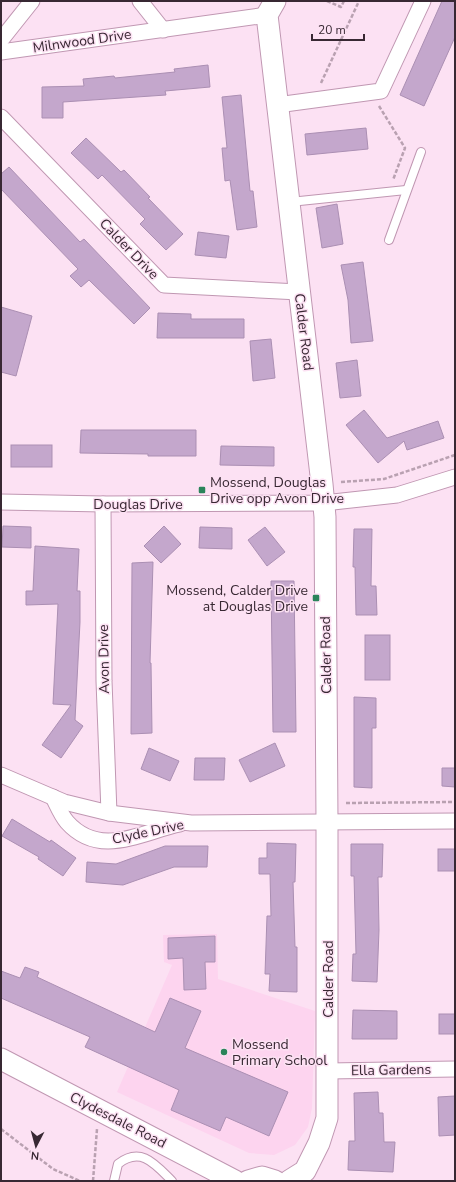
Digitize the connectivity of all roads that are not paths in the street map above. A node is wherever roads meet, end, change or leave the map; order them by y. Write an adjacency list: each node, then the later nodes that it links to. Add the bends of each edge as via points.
1 (32, 1): 6 (street)
2 (140, 1): 5 (street)
3 (423, 1): 8 (street, via 381,91)
4 (271, 8): 5 (street, Milnwood Drive); 8 (street, Calder Road)
5 (163, 30): 7 (street, Milnwood Drive)
6 (1, 40)
7 (1, 52)
8 (277, 105): 12 (street, Calder Road)
9 (1, 117): 14 (street, Calder Drive, via 164,285)
10 (421, 152): 11 (lane)
11 (406, 190): 12 (lane); 13 (lane)
12 (288, 203): 14 (street, Calder Road)
13 (389, 240)
14 (299, 292): 16 (street, Calder Road)
15 (455, 476): 16 (street, Douglas Drive, via 397,495)
16 (323, 493): 18 (street, Douglas Drive); 21 (street, Calder Road)
17 (1, 502): 18 (street, Douglas Drive)
18 (103, 504): 22 (street, Avon Drive, via 104,681)
19 (1, 775): 20 (street, Clyde Drive)
20 (53, 797): 22 (street, Clyde Drive); 24 (street, Clyde Drive, via 66,821 80,833 99,842 120,840)
21 (327, 812): 23 (street, Clyde Drive); 24 (street, Clyde Drive); 27 (street, Calder Road)
22 (109, 813): 24 (street, Clyde Drive)
23 (455, 821)
24 (191, 823)
25 (1, 1059): 30 (street, Clydesdale Road)
26 (455, 1069): 27 (street, Ella Gardens)
27 (328, 1071): 33 (street, Calder Road, via 326,1118 320,1143 305,1171)
28 (114, 1181): 29 (lane, via 118,1164 125,1158 136,1155 152,1162)
29 (172, 1181)
30 (235, 1181)
31 (248, 1181): 32 (street, via 262,1177)
32 (275, 1181)
33 (289, 1181)

